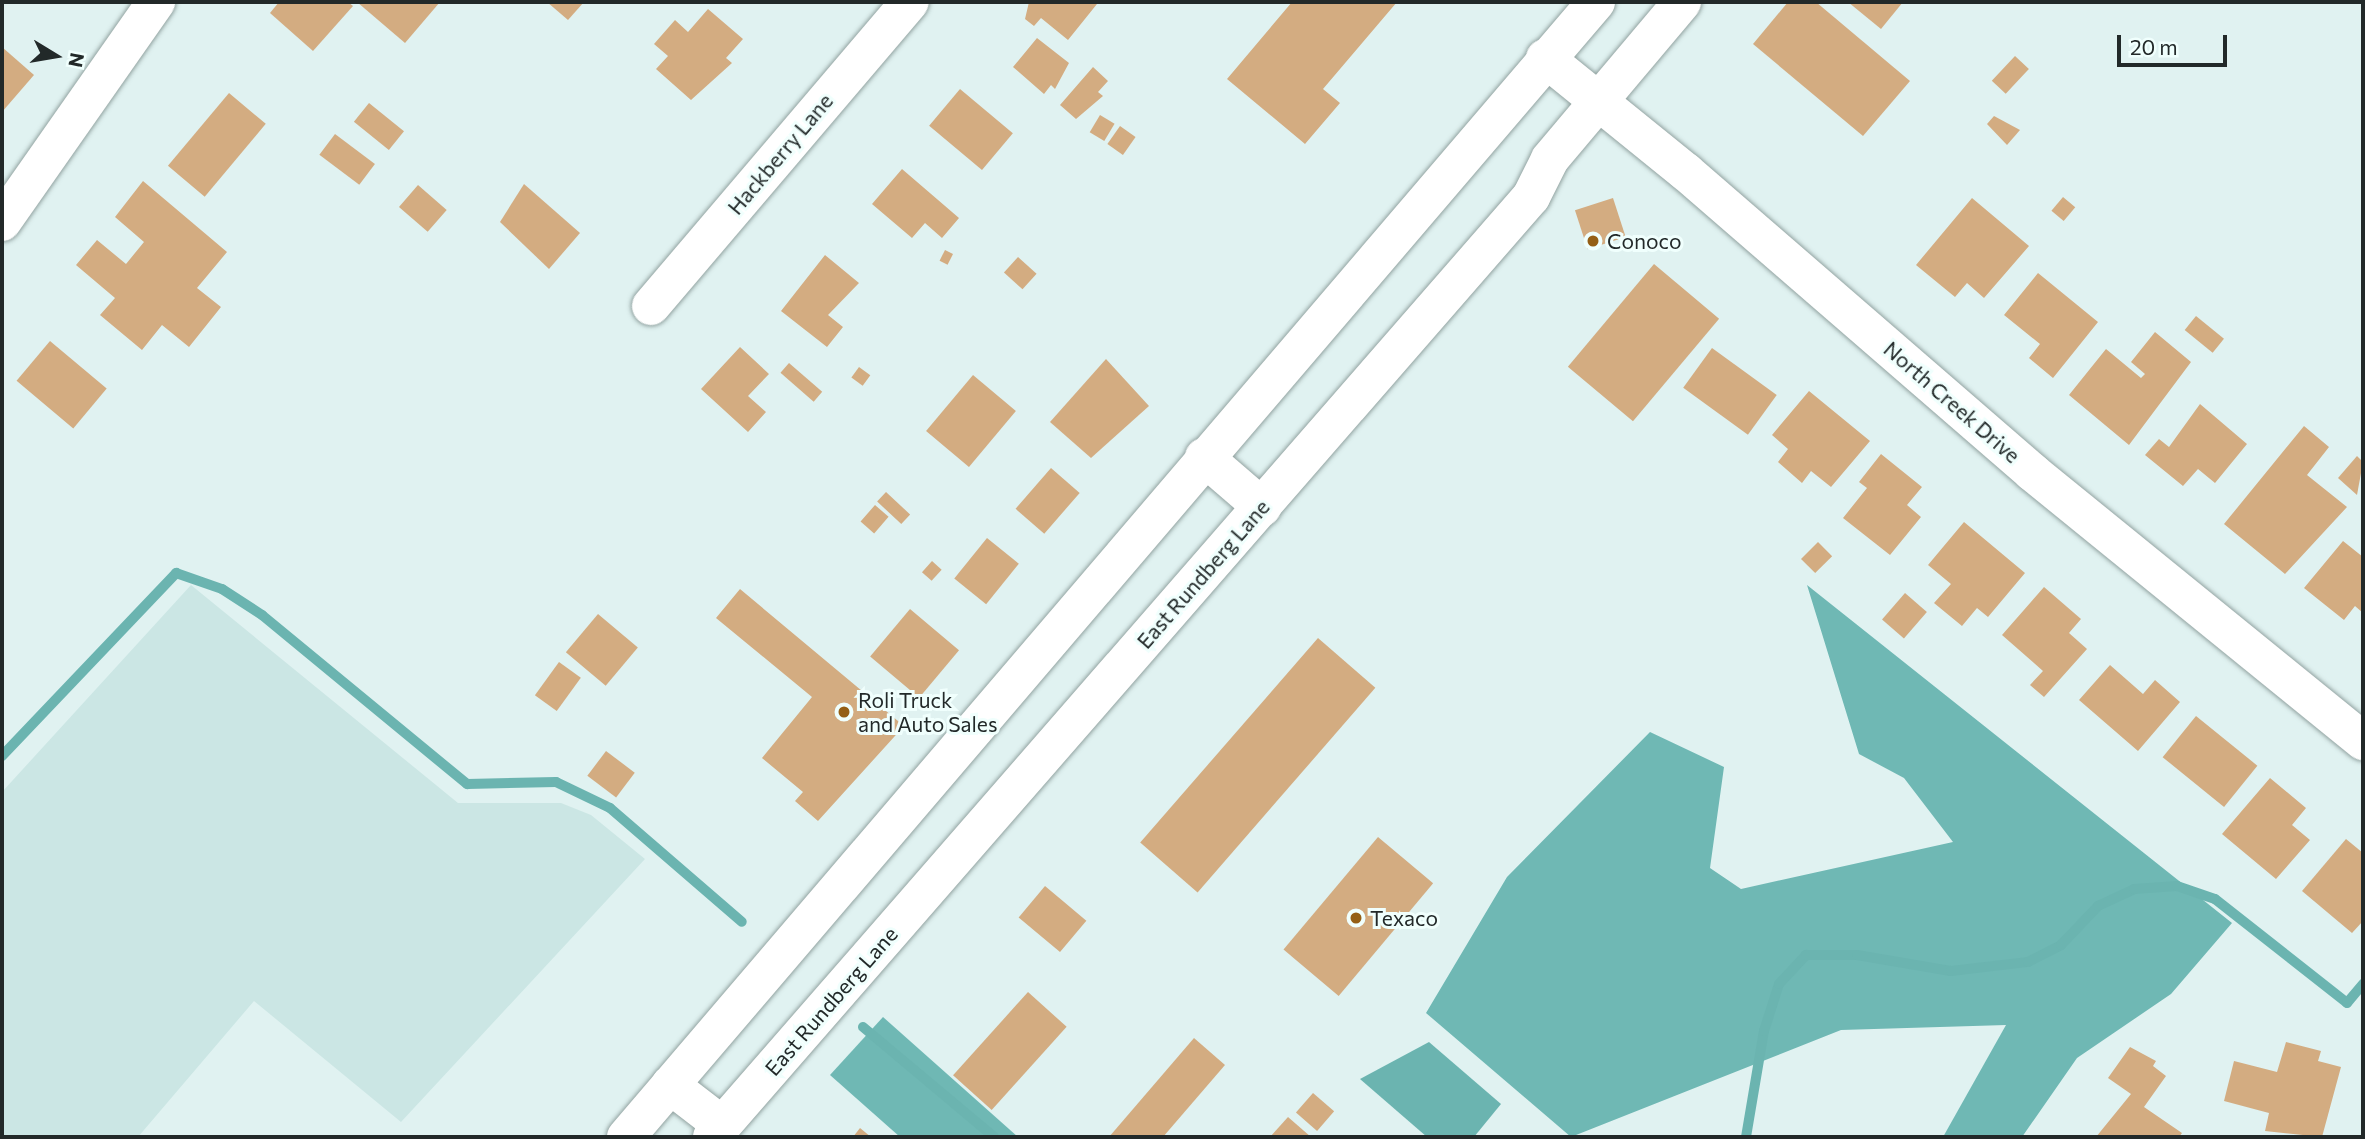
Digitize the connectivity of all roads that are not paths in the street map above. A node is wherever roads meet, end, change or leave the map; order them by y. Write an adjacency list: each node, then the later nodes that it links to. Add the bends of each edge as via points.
1 (156, 2): 7 (main road)
2 (910, 2): 8 (main road, Hackberry Lane)
3 (1595, 2): 5 (main road)
4 (1682, 2): 6 (main road, East Rundberg Lane)
5 (1545, 58): 6 (main road, North Creek Drive); 9 (main road)
6 (1597, 103): 10 (main road, East Rundberg Lane, via 1550,159 1531,197); 11 (main road, North Creek Drive, via 1686,172 2032,472)
7 (2, 222)
8 (651, 306)
9 (1204, 457): 10 (main road); 12 (main road)
10 (1262, 507): 13 (main road, East Rundberg Lane)
11 (2363, 741)
12 (670, 1085): 13 (main road); 14 (main road)
13 (717, 1131)
14 (626, 1137)

